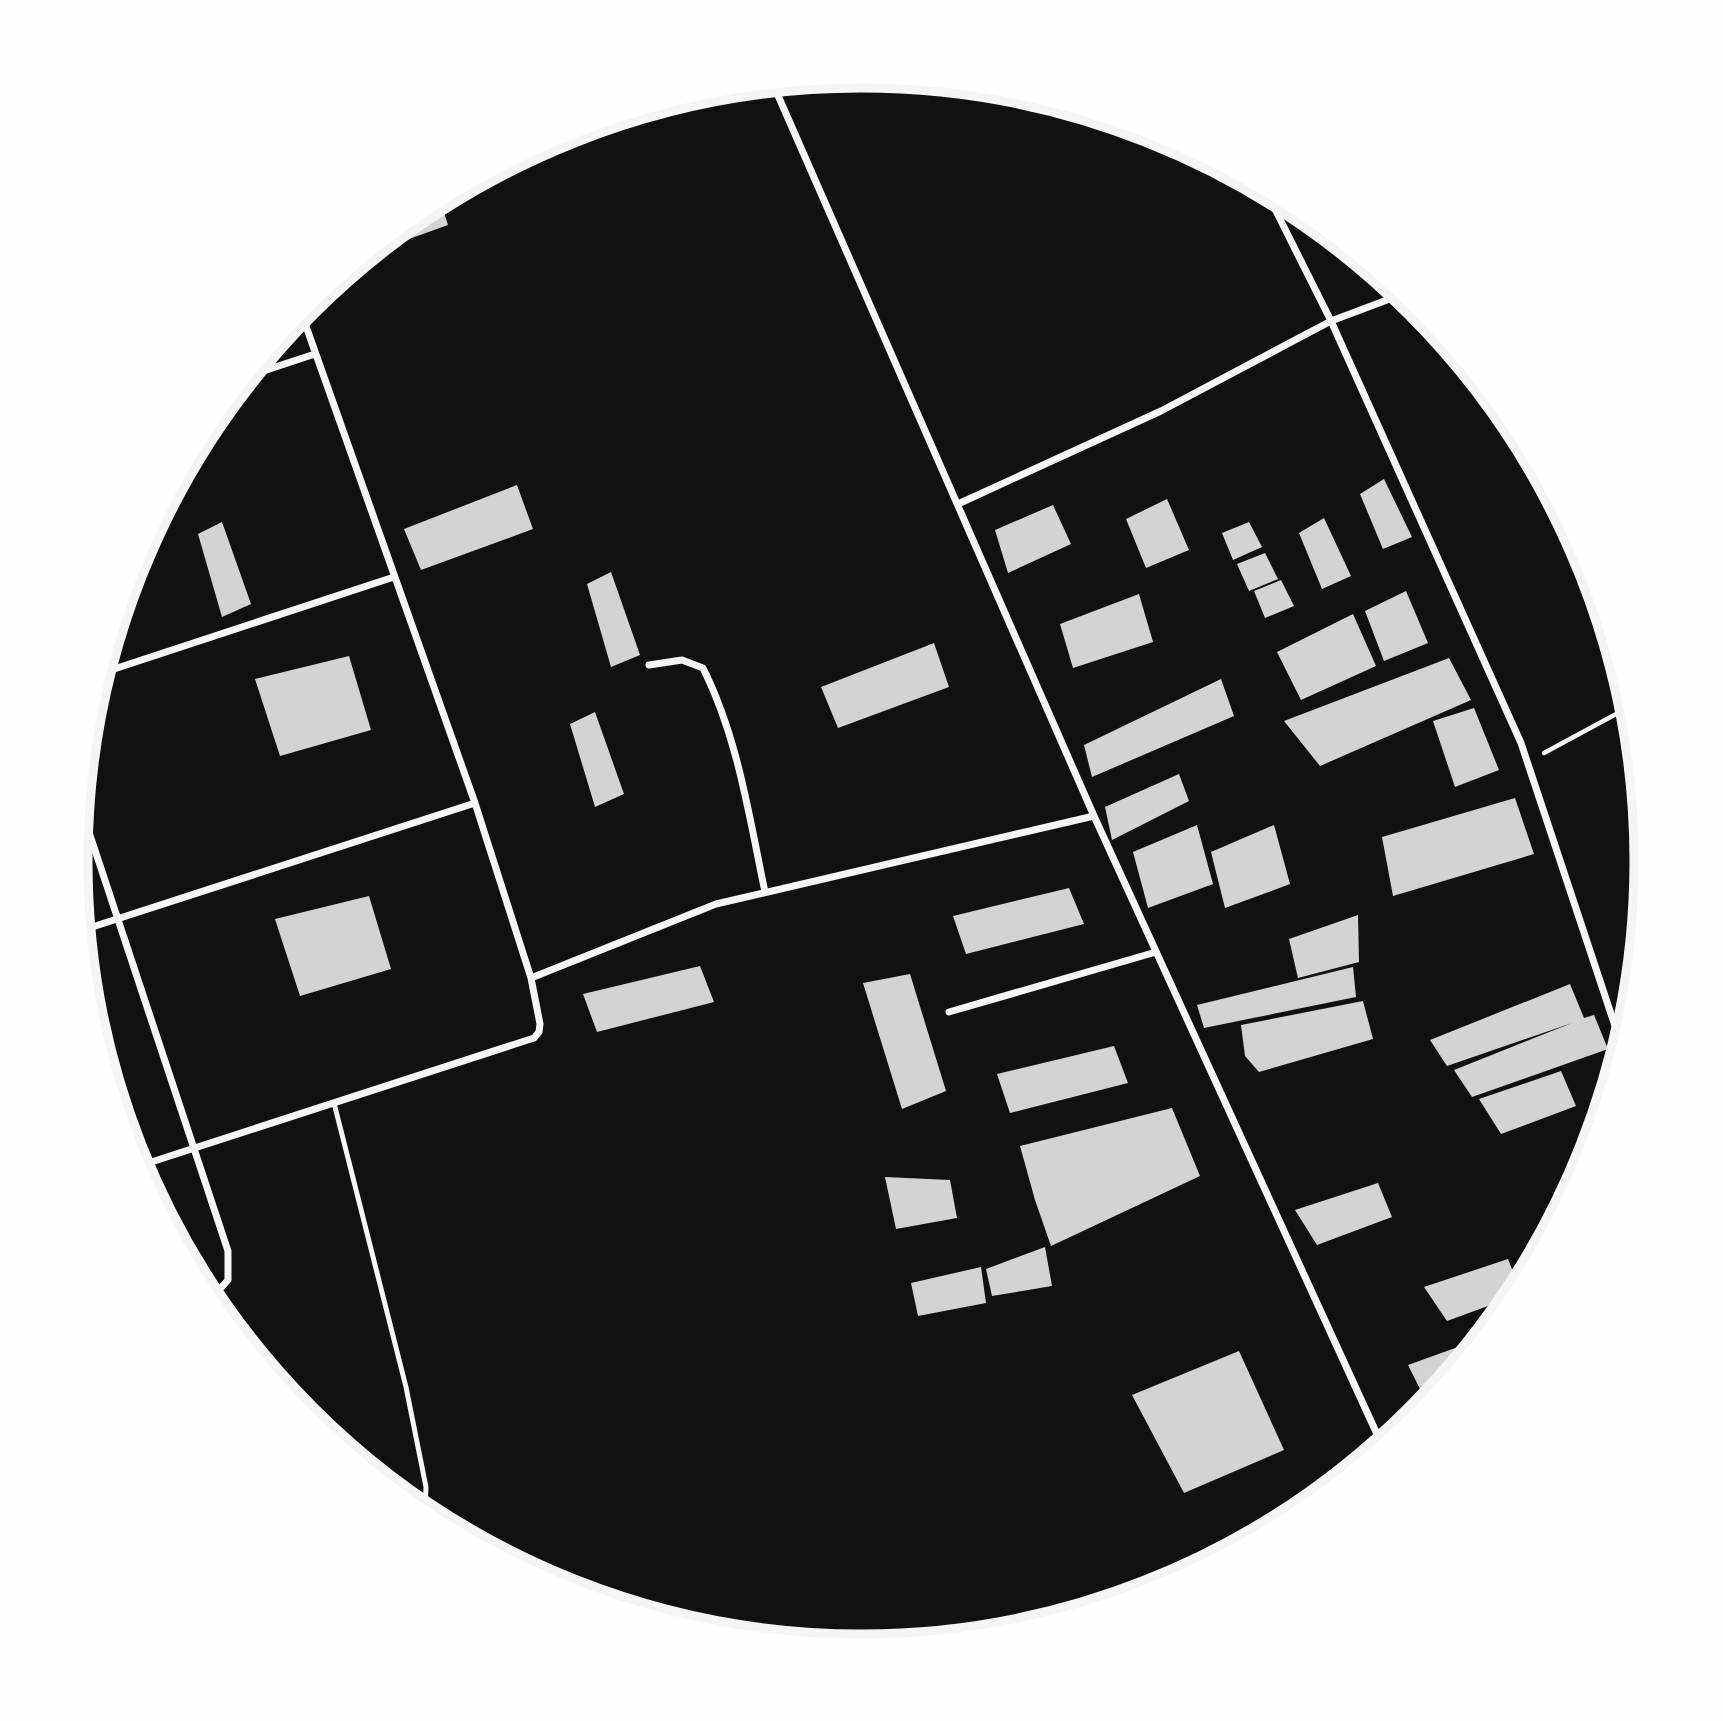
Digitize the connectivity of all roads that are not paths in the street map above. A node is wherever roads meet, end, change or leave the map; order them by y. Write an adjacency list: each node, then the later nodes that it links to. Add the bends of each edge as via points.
1 (778, 92): 8 (street)
2 (1274, 207): 4 (street)
3 (1391, 298): 4 (street)
4 (1331, 321): 8 (street, via 1161,411); 21 (street, via 1521,743)
5 (305, 324): 6 (street)
6 (315, 354): 7 (street); 9 (street)
7 (264, 371)
8 (958, 505): 13 (street)
9 (394, 577): 11 (street); 12 (street)
10 (649, 665): 15 (street, via 682,660 703,668 730,730)
11 (113, 669)
12 (475, 803): 16 (street); 19 (street)
13 (1094, 816): 15 (street); 18 (street)
14 (89, 832): 16 (street)
15 (765, 892): 19 (street, via 716,904)
16 (118, 919): 17 (street); 23 (street)
17 (92, 927)
18 (1156, 952): 20 (street); 26 (street)
19 (531, 978): 22 (street, via 540,1024 534,1038)
20 (949, 1012)
21 (1616, 1028)
22 (334, 1103): 23 (street); 27 (lane, via 406,1387)
23 (194, 1148): 24 (street); 25 (street, via 228,1251 228,1280)
24 (150, 1162)
25 (219, 1290)
26 (1378, 1436)
27 (425, 1498)

